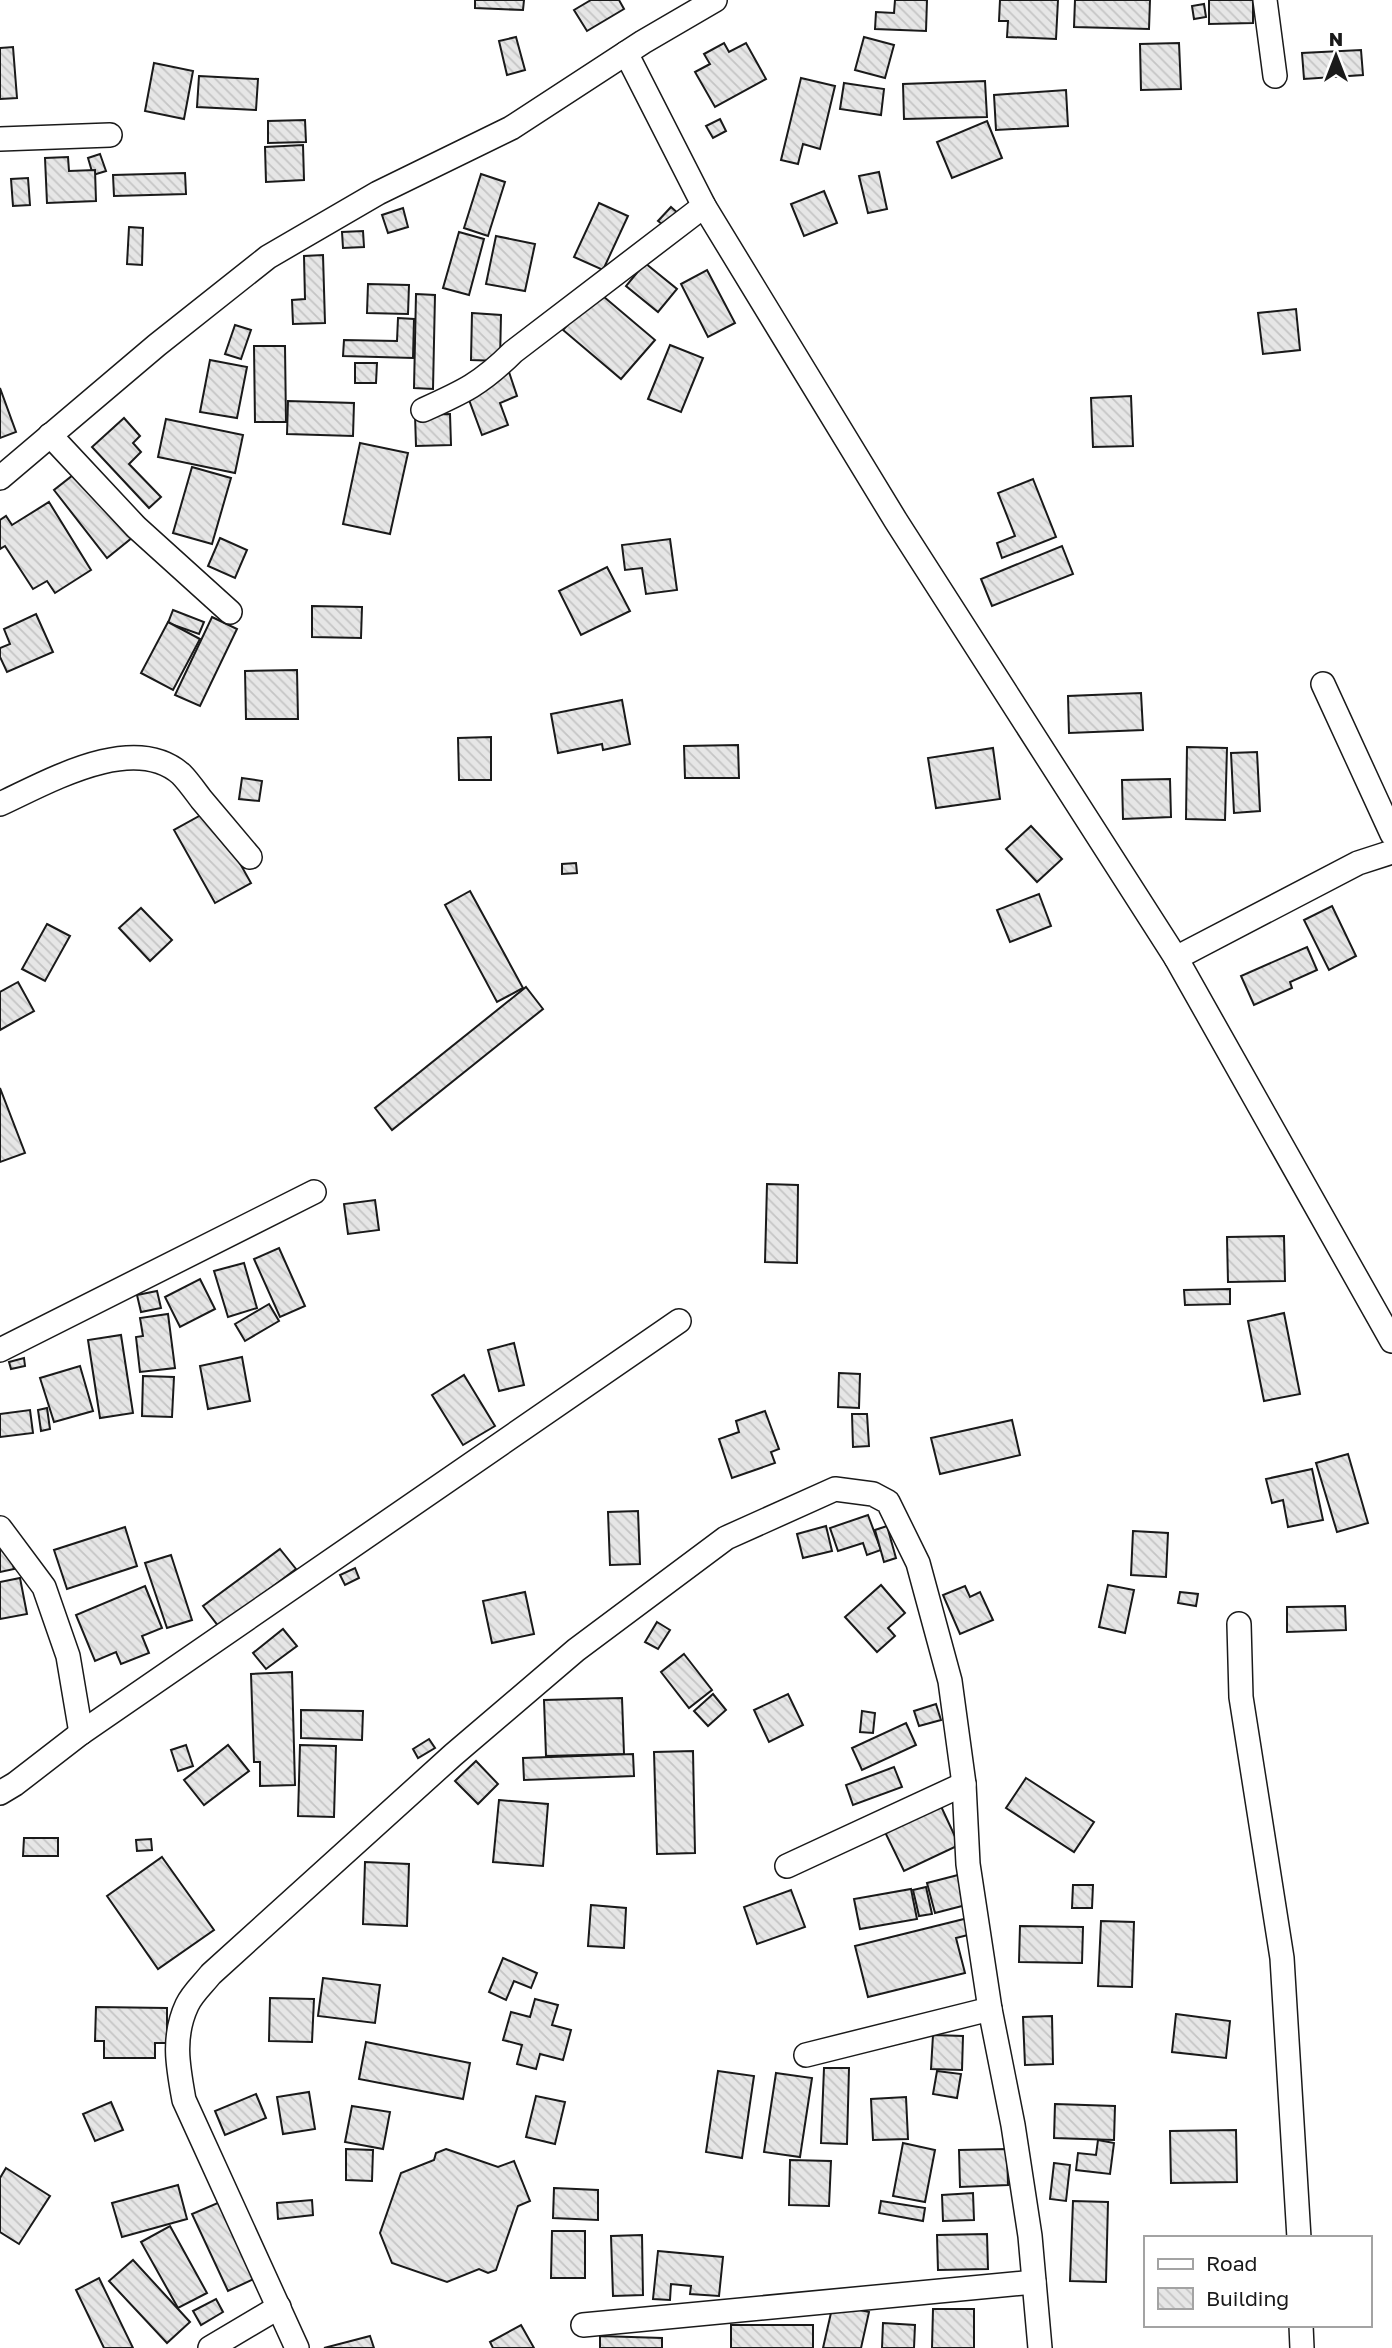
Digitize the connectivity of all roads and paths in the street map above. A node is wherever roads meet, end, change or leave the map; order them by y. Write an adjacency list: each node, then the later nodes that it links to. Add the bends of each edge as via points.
1 (715, 0): 3 (street)
2 (1265, 0): 4 (street)
3 (626, 53): 7 (street); 9 (street, via 511,128 378,193 268,257)
4 (1275, 76)
5 (110, 135): 6 (street)
6 (0, 138)
7 (704, 206): 8 (street, via 513,352 490,375); 17 (street, via 896,521)
8 (423, 410)
9 (50, 435): 10 (street); 11 (street, via 136,527)
10 (0, 478)
11 (230, 612)
12 (1323, 684): 14 (street)
13 (0, 804): 16 (street, via 113,758 156,761 180,773)
14 (1392, 834)
15 (1392, 852): 17 (street, via 1358,863)
16 (250, 857)
17 (1176, 958): 20 (street)
18 (314, 1192): 21 (street)
19 (679, 1321): 24 (street)
20 (1392, 1341)
21 (0, 1350)
22 (0, 1528): 24 (street, via 44,1587 68,1656)
23 (1238, 1624): 30 (street, via 1241,1697 1282,1958)
24 (81, 1733): 26 (street)
25 (964, 1784): 27 (street); 28 (street, via 968,1864); 32 (street, via 950,1681 918,1563 888,1503 873,1494 835,1489 726,1538 576,1650 211,1974 187,2004 176,2056 184,2100)
26 (0, 1793)
27 (787, 1866)
28 (990, 2009): 29 (street); 31 (street, via 1013,2125)
29 (806, 2055)
30 (1299, 2236)
31 (1034, 2282): 33 (street); 37 (street)
32 (278, 2307): 35 (street); 36 (street)
33 (583, 2325)
34 (1301, 2327): 38 (street)
35 (210, 2348)
36 (297, 2348)
37 (1040, 2348)
38 (1302, 2348)

